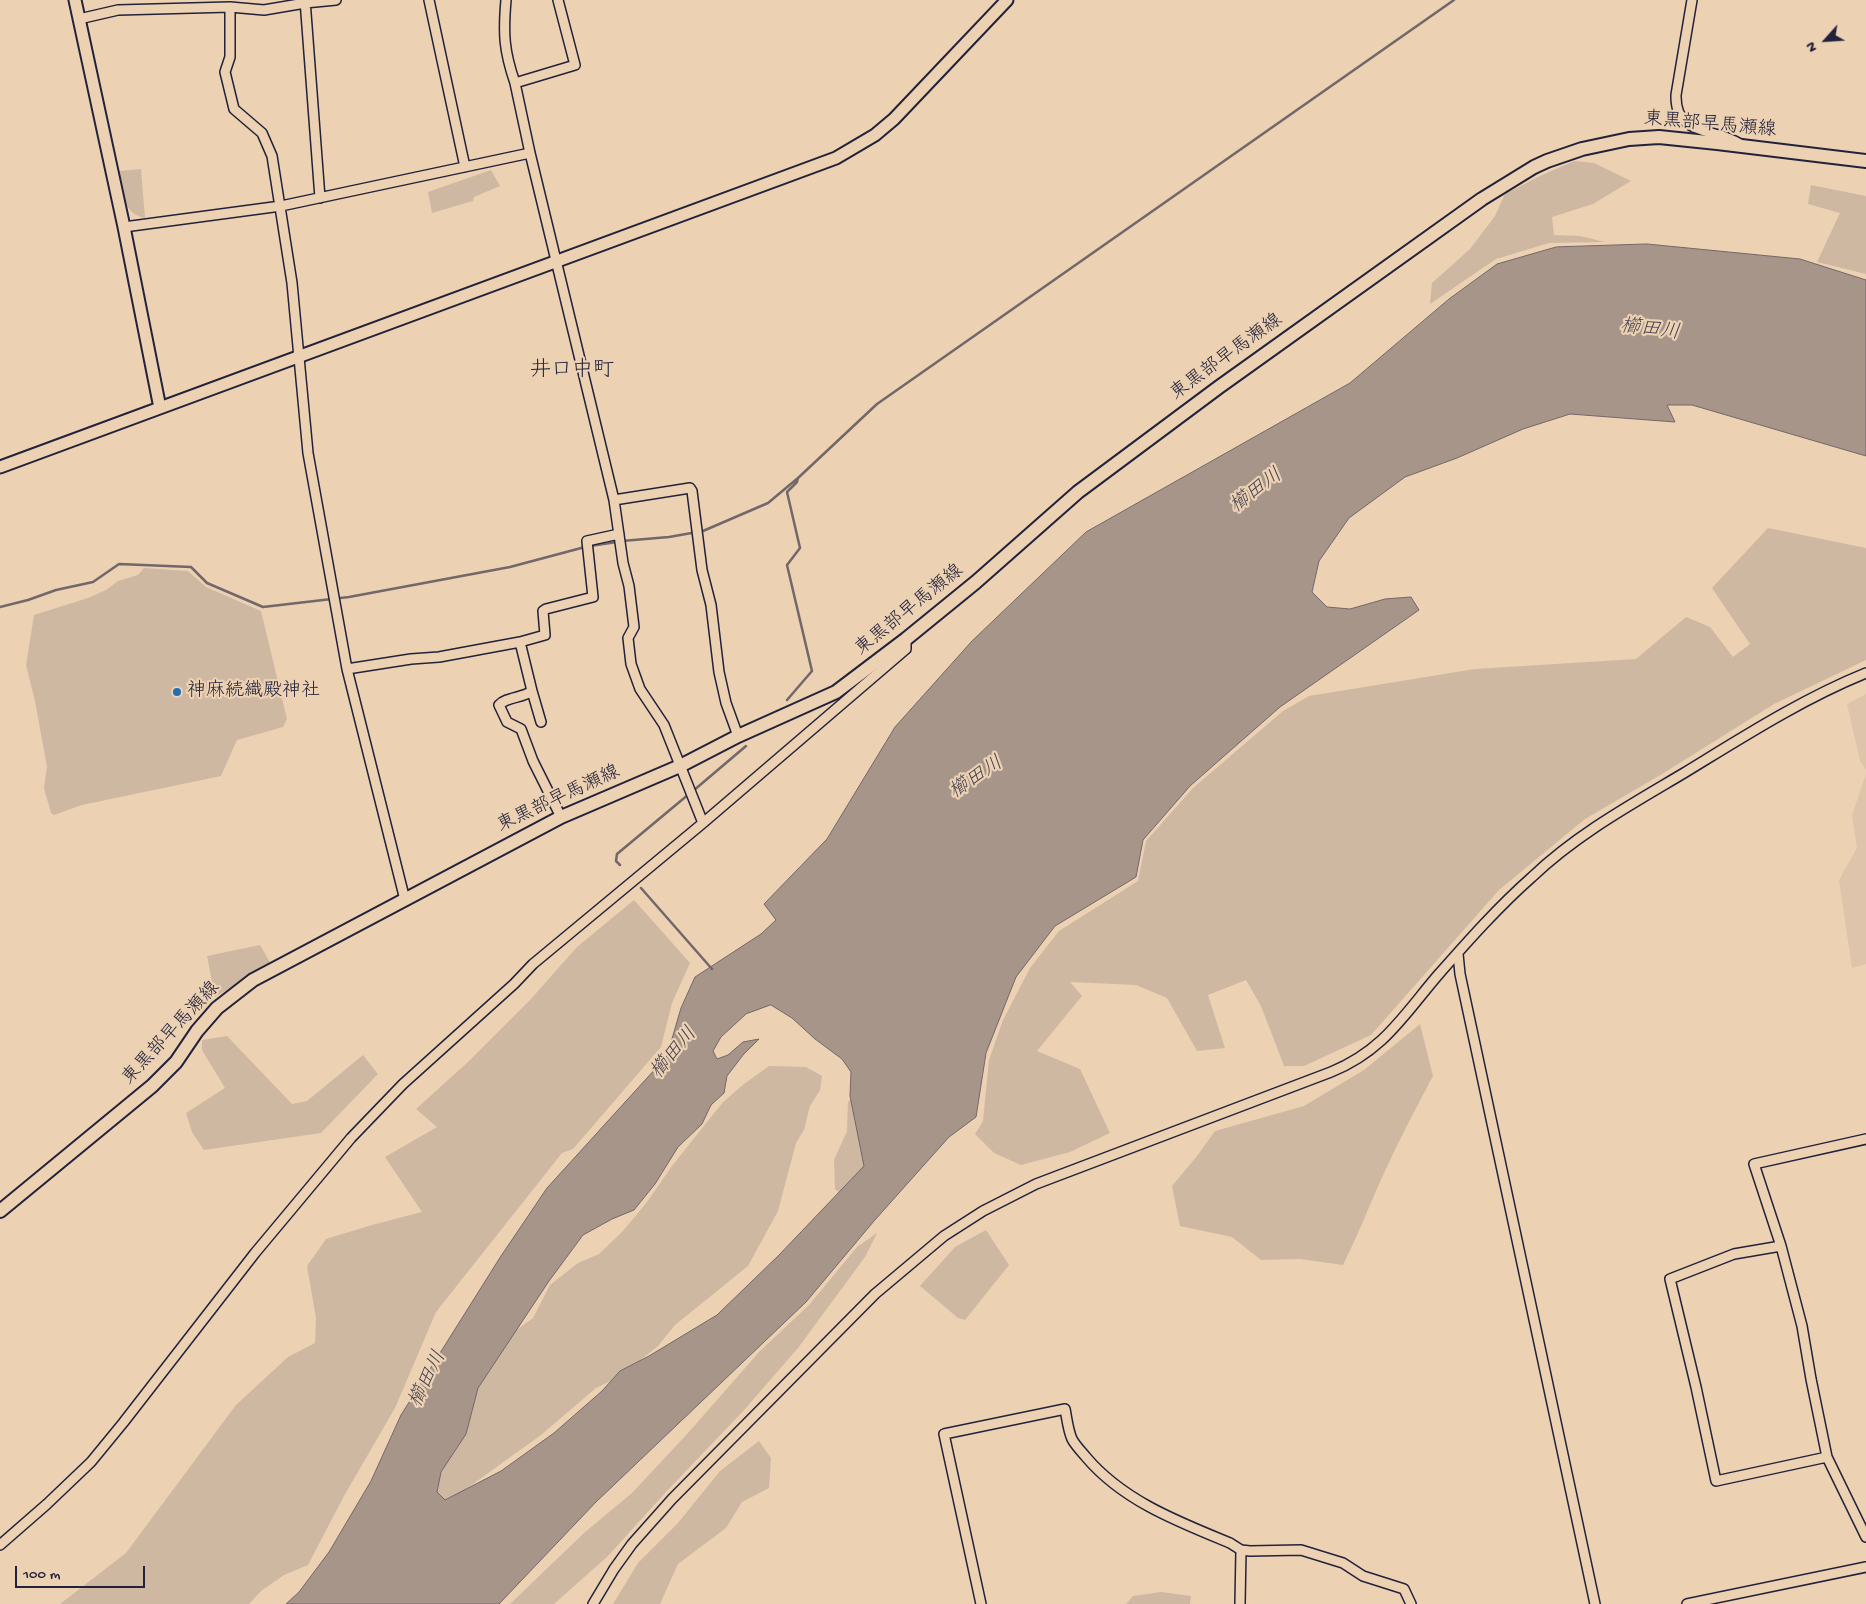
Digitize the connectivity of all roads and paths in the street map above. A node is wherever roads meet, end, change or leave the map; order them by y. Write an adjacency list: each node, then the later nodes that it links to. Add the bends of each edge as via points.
1 (75, 0): 10 (street)
2 (336, 0): 8 (street)
3 (429, 0): 15 (street)
4 (506, 0): 11 (street, via 506,57)
5 (558, 0): 11 (street, via 575,65)
6 (1007, 0): 19 (street, via 894,119 858,146 801,172)
7 (1692, 0): 12 (street, via 1676,106 1690,126 1733,139)
8 (305, 1): 9 (street, via 264,10); 16 (street)
9 (230, 7): 10 (street, via 118,10); 17 (street, via 230,56 225,72 232,103 234,109 266,140)
10 (79, 19): 18 (street)
11 (515, 83): 13 (street)
12 (1745, 147): 14 (main road, 東黒部早馬瀬線); 25 (main road, 東黒部早馬瀬線, via 1659,138 1629,139 1582,149 1525,172 1474,204 1078,492)
13 (530, 153): 15 (street); 19 (street)
14 (1866, 161)
15 (465, 167): 16 (street)
16 (320, 198): 17 (street)
17 (281, 206): 18 (street); 20 (street)
18 (124, 227): 21 (street)
19 (556, 262): 20 (street); 23 (street)
20 (299, 357): 21 (street); 27 (street, via 308,452)
21 (160, 408): 22 (street)
22 (0, 467)
23 (614, 500): 24 (street); 31 (street, via 690,488 722,690)
24 (620, 540): 26 (street, via 587,541 593,597 546,609 544,635); 32 (street, via 634,627 628,638 631,664 640,689 664,726)
25 (906, 640): 31 (main road, 東黒部早馬瀬線, via 836,692); 34 (street, via 906,649)
26 (520, 642): 27 (street); 29 (street)
27 (347, 669): 35 (street)
28 (1866, 673): 36 (street, via 1764,725 1583,835 1532,876)
29 (532, 691): 30 (street); 33 (street, via 525,696 502,701 500,705 507,722 521,729)
30 (541, 722)
31 (738, 736): 32 (main road, 東黒部早馬瀬線)
32 (681, 769): 33 (main road, 東黒部早馬瀬線); 34 (street)
33 (561, 817): 35 (main road, 東黒部早馬瀬線)
34 (703, 823): 42 (street, via 533,964 403,1084 305,1192 91,1462)
35 (405, 900): 38 (main road, 東黒部早馬瀬線, via 232,994 152,1086)
36 (1458, 954): 45 (street, via 1394,1028 1357,1060 1036,1184 983,1211 944,1236 876,1294 672,1499 632,1544); 49 (street, via 1513,1228)
37 (1866, 1139): 39 (street, via 1754,1164)
38 (0, 1211)
39 (1781, 1246): 40 (street, via 1802,1326); 40 (street, via 1734,1254 1670,1279 1716,1481)
40 (1827, 1457): 41 (street)
41 (1866, 1537)
42 (0, 1544)
43 (1241, 1550): 46 (street, via 1159,1512 1110,1480 1073,1441 1065,1409 944,1434); 47 (street); 48 (street, via 1301,1550 1344,1563 1364,1576 1404,1589)
44 (1866, 1567): 50 (street)
45 (593, 1604)
46 (981, 1604)
47 (1240, 1604)
48 (1411, 1604)
49 (1595, 1604)
50 (1687, 1604)

